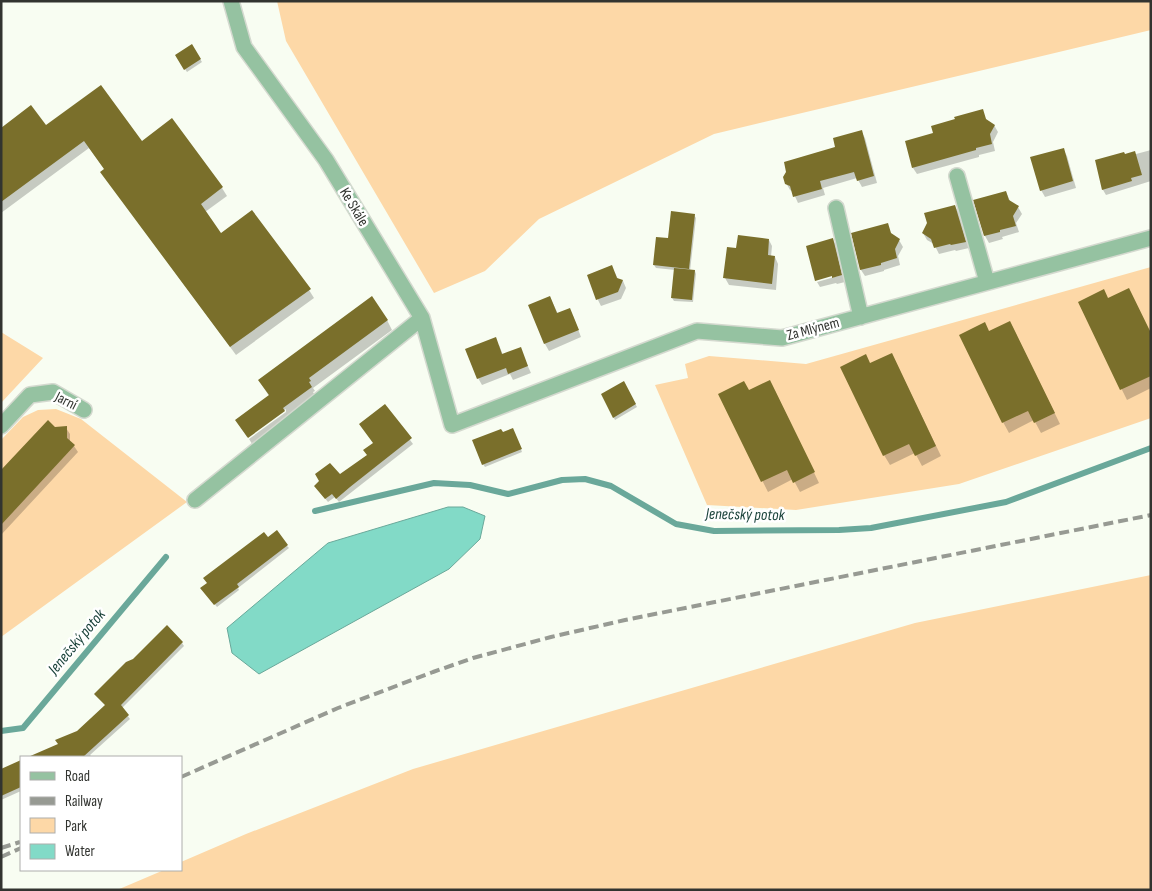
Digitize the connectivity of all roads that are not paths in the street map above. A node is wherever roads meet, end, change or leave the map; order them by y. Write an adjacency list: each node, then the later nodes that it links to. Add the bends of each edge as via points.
1 (231, 1): 7 (street, Ke Skále, via 244,46 326,160)
2 (957, 176): 5 (street)
3 (836, 208): 6 (street)
4 (1151, 238): 5 (street, Za Mlýnem)
5 (987, 282): 6 (street, Za Mlýnem)
6 (861, 316): 9 (street, Za Mlýnem, via 782,338 697,331)
7 (422, 318): 9 (street, Ke Skále); 11 (street)
8 (84, 410): 10 (street, Jarní, via 53,392 30,395)
9 (452, 425)
10 (1, 426)
11 (195, 500)

